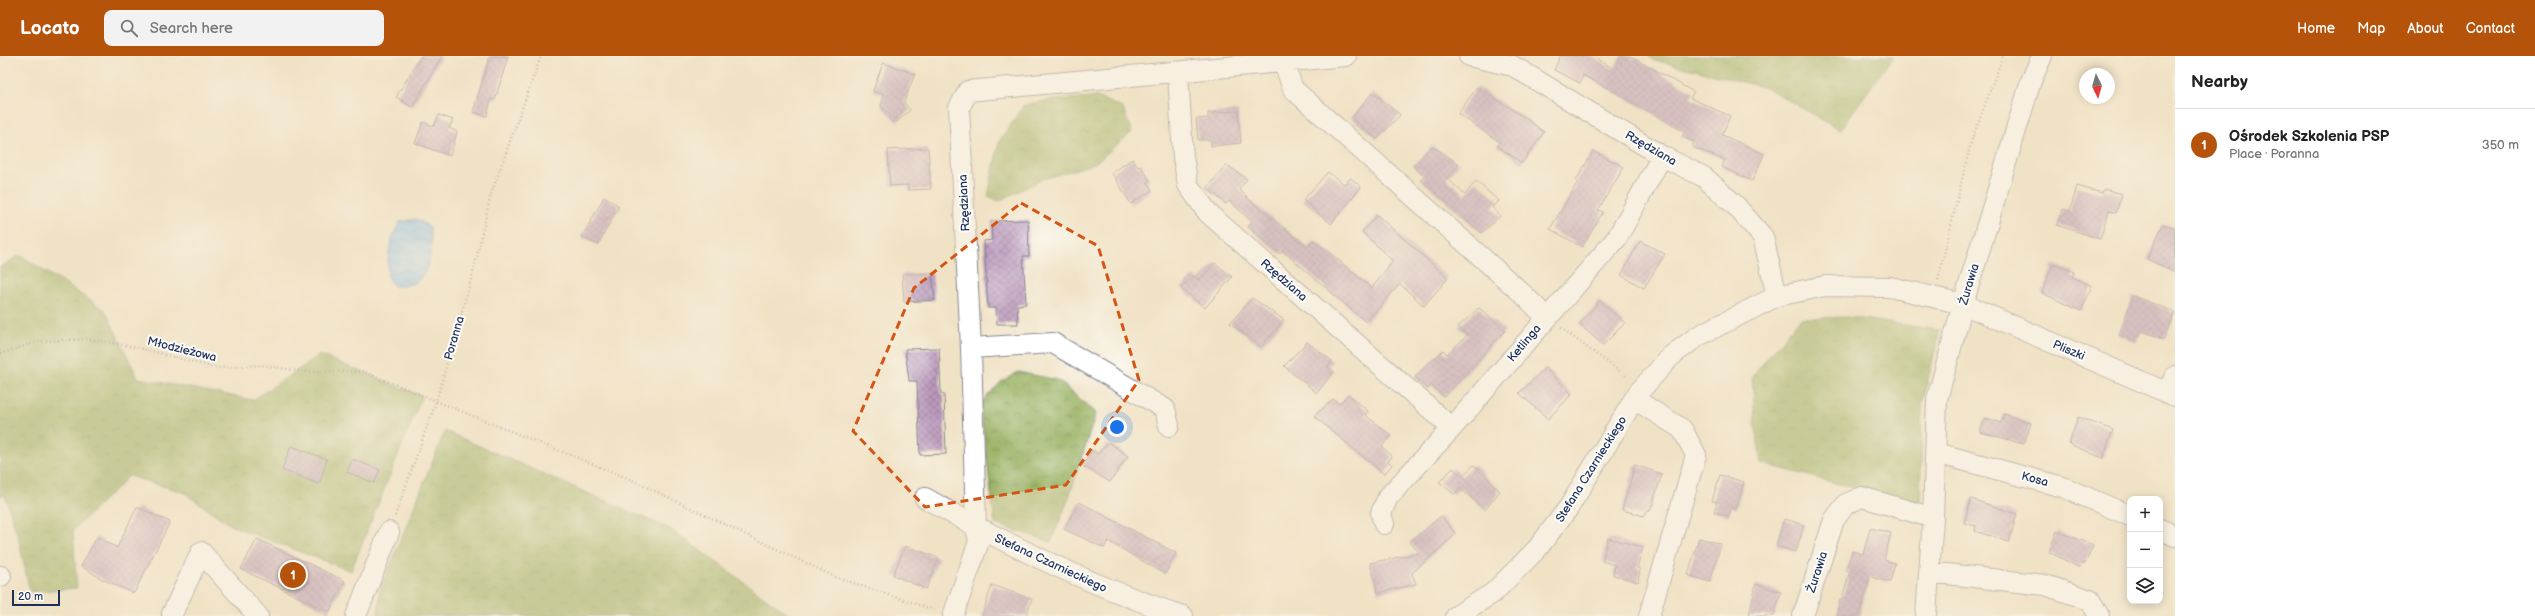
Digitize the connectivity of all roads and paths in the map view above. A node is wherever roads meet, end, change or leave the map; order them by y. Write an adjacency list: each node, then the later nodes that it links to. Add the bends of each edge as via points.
1 (541, 56): 18 (path, Poranna, via 491,194 474,269)
2 (1346, 56): 6 (street, Rzędziana)
3 (1469, 56): 8 (street, Rzędziana, via 1513,66)
4 (2003, 56): 9 (path, via 1971,142)
5 (2042, 56): 11 (street, Żurawia, via 2031,81)
6 (1284, 62): 7 (street, Rzędziana); 12 (street, via 1292,89)
7 (1178, 73): 13 (street, Rzędziana, via 968,91 959,108); 20 (street, Rzędziana, via 1183,157 1188,185 1208,213)
8 (1662, 156): 10 (street, Rzędziana, via 1704,177 1736,206 1763,237); 12 (street, Ketlinga, via 1617,238)
9 (1938, 282)
10 (1777, 296): 11 (street, Stefana Czarnieckiego, via 1825,286 1890,287); 17 (street, Stefana Czarnieckiego, via 1698,336 1672,356)
11 (1963, 304): 16 (street, Pliszki); 21 (street, Żurawia, via 1937,399)
12 (1546, 317): 15 (path); 20 (street, Ketlinga)
13 (971, 348): 19 (street, via 1052,343 1166,409); 26 (street, Rzędziana)
14 (0, 354): 18 (path, Młodzieżowa, via 40,341 88,339 135,347 217,368 261,365 306,372 362,371)
15 (1626, 376)
16 (2172, 388)
17 (1634, 399): 36 (street, Stefana Czarnieckiego, via 1569,507 1537,549 1493,593); 37 (street, via 1682,429 1696,455)
18 (436, 402): 28 (path, Poranna); 32 (path, via 632,480 836,577)
19 (1169, 426)
20 (1452, 428): 25 (street, Ketlinga, via 1388,497 1381,513)
21 (1936, 453): 23 (street, Kosa, via 2063,487); 24 (street, Żurawia)
22 (925, 498): 26 (street, Stefana Czarnieckiego)
23 (2127, 515)
24 (1933, 518): 30 (street, Żurawia); 38 (street, Żurawia, via 1862,497 1846,504 1834,520)
25 (1384, 524)
26 (976, 528): 32 (street, Rzędziana, via 979,541); 35 (street, Stefana Czarnieckiego, via 1112,592)
27 (2163, 530): 29 (street)
28 (389, 532): 34 (street)
29 (2175, 536)
30 (1929, 572): 39 (street, Żurawia); 40 (street, via 2045,585 2090,600)
31 (172, 614): 33 (street, via 201,552)
32 (946, 614)
33 (258, 616)
34 (356, 616)
35 (1183, 616)
36 (1456, 616)
37 (1649, 616)
38 (1803, 616)
39 (1926, 616)
40 (2099, 616)

